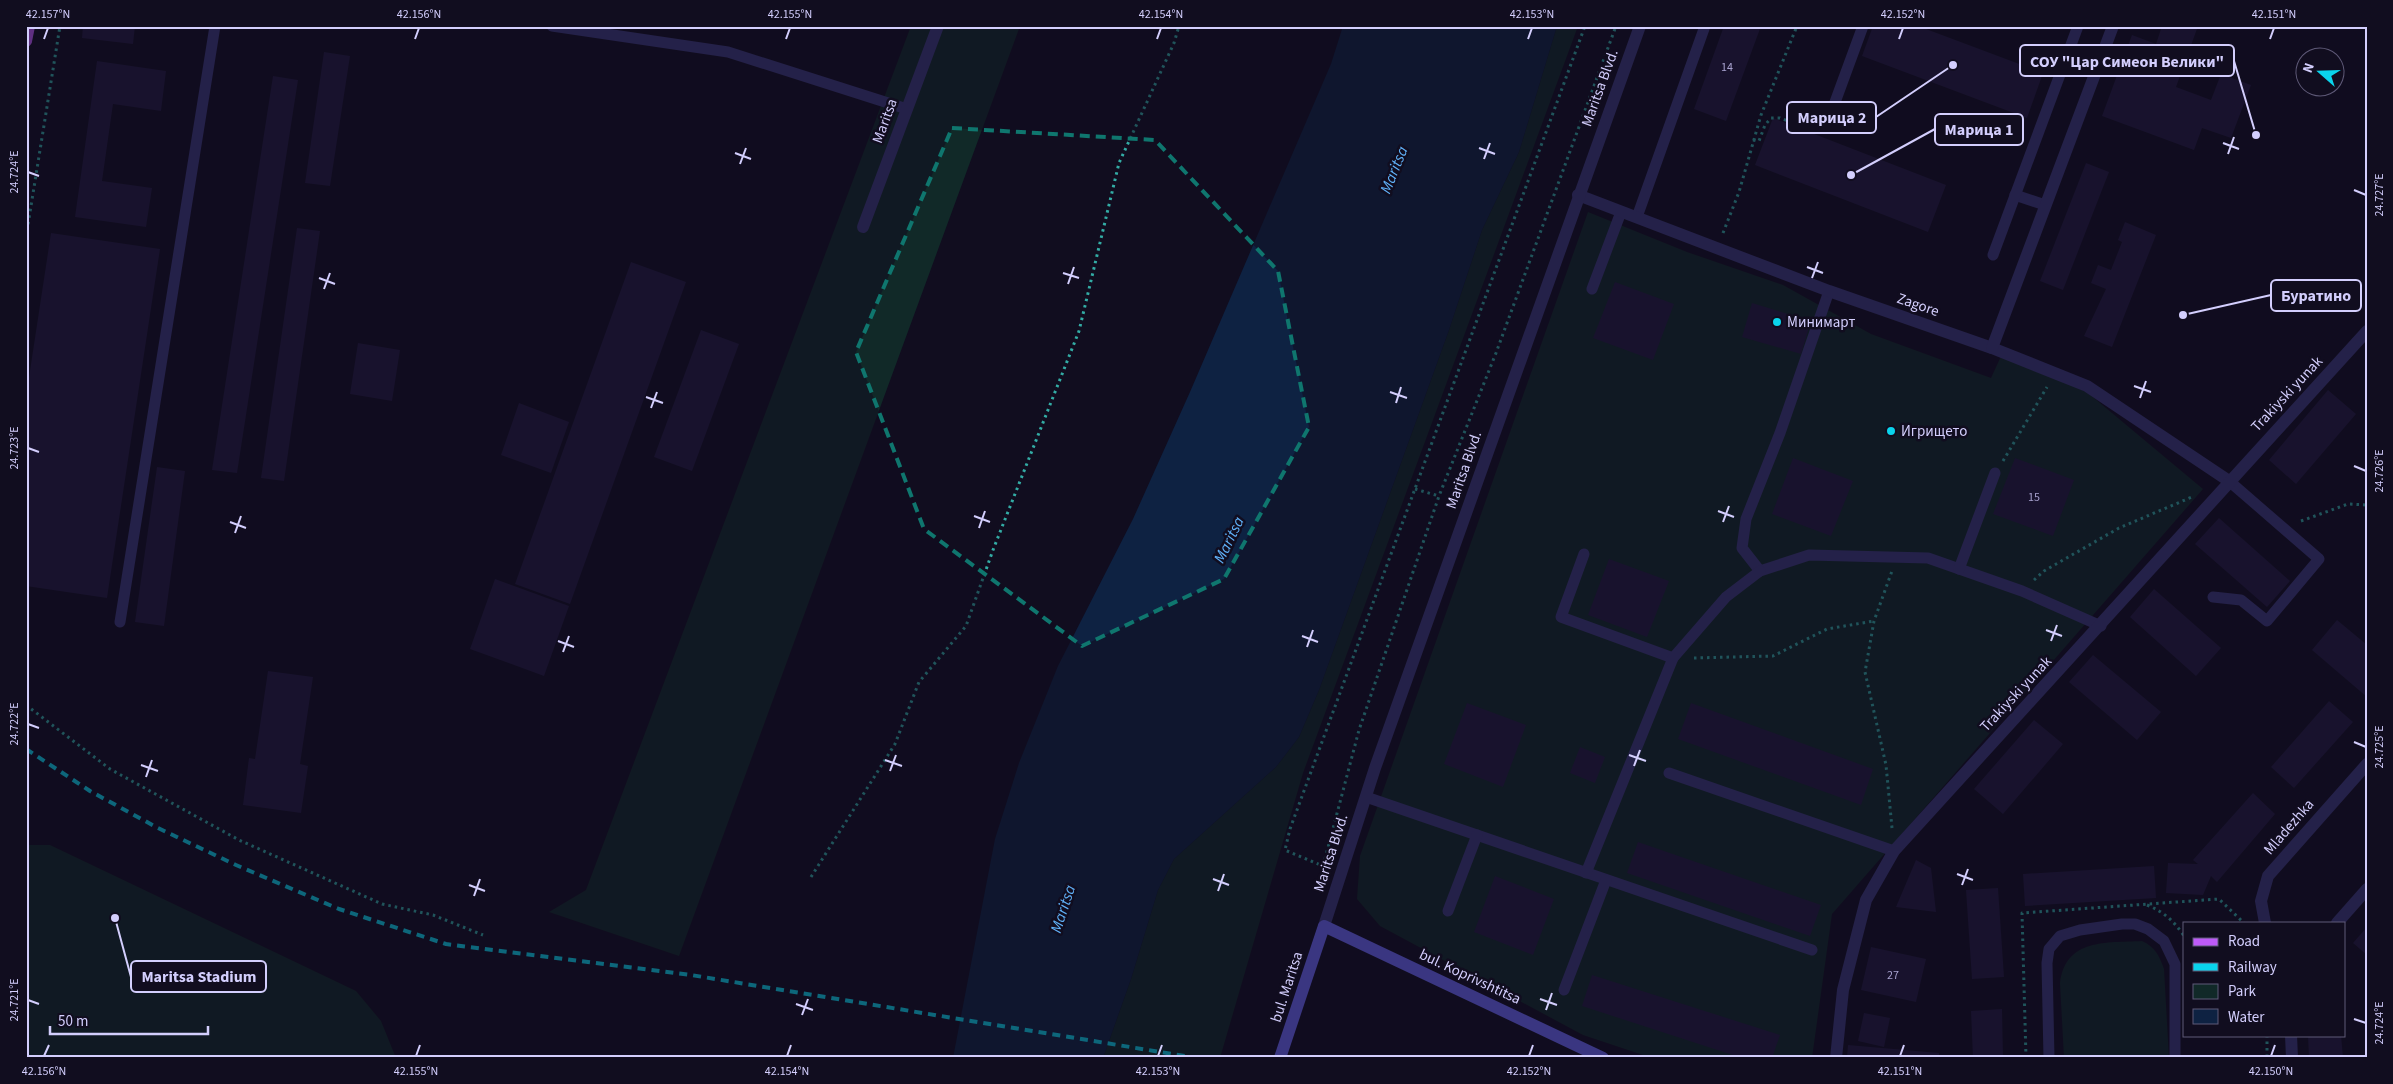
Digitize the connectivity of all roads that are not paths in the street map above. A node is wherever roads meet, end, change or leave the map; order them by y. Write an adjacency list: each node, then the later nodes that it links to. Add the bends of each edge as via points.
1 (29, 26): 10 (main road)
2 (215, 26): 30 (lane)
3 (552, 26): 11 (lane, via 728,52)
4 (938, 26): 11 (street, Maritsa)
5 (1640, 26): 13 (street, Maritsa Blvd.)
6 (1705, 26): 17 (lane)
7 (1863, 26): 12 (lane)
8 (2078, 26): 14 (lane)
9 (2113, 26): 15 (street)
10 (26, 41)
11 (907, 109): 18 (street, Maritsa)
12 (1827, 124)
13 (1578, 195): 16 (street, Zagore); 35 (street, Maritsa Blvd.)
14 (2015, 195): 15 (lane); 19 (lane)
15 (2045, 205): 23 (street)
16 (1621, 212): 17 (street, Zagore); 20 (lane)
17 (1637, 218): 21 (street, Zagore)
18 (863, 227)
19 (1993, 255)
20 (1592, 289)
21 (1829, 291): 23 (street, Zagore); 28 (lane, via 1784,424 1746,519 1742,548)
22 (2367, 331): 25 (street, Trakiyski yunak)
23 (1992, 348): 25 (street, Zagore, via 2087,386)
24 (1995, 473): 27 (lane)
25 (2229, 481): 29 (lane, via 2319,559 2267,621 2241,600); 31 (street, Trakiyski yunak)
26 (1584, 554): 32 (lane, via 1561,617)
27 (1959, 569): 28 (lane, via 1928,558 1809,554); 31 (lane, via 2022,591)
28 (1760, 571): 32 (lane, via 1726,597)
29 (2213, 598)
30 (120, 622)
31 (2101, 626): 37 (street, Trakiyski yunak)
32 (1673, 658): 38 (lane)
33 (2367, 764): 42 (street, Mladezhka, via 2268,876 2261,901)
34 (1669, 773): 37 (lane)
35 (1366, 797): 36 (lane); 44 (street, Maritsa Blvd.)
36 (1477, 835): 38 (lane); 41 (lane)
37 (1894, 851): 50 (street, Trakiyski yunak, via 1866,900 1843,990)
38 (1586, 873): 39 (lane)
39 (1606, 880): 45 (lane); 46 (lane)
40 (2367, 889): 43 (street)
41 (1448, 912)
42 (2265, 922)
43 (2338, 922)
44 (1324, 926): 48 (main road, bul. Maritsa); 49 (main road, bul. Koprivshtitsa)
45 (1812, 950)
46 (1564, 990)
47 (2291, 1036): 53 (street)
48 (1280, 1058)
49 (1603, 1058)
50 (1836, 1058)
51 (2048, 1058): 52 (lane, via 2049,949 2060,936 2129,924 2148,929 2164,941 2175,964)
52 (2175, 1058)
53 (2292, 1058)

